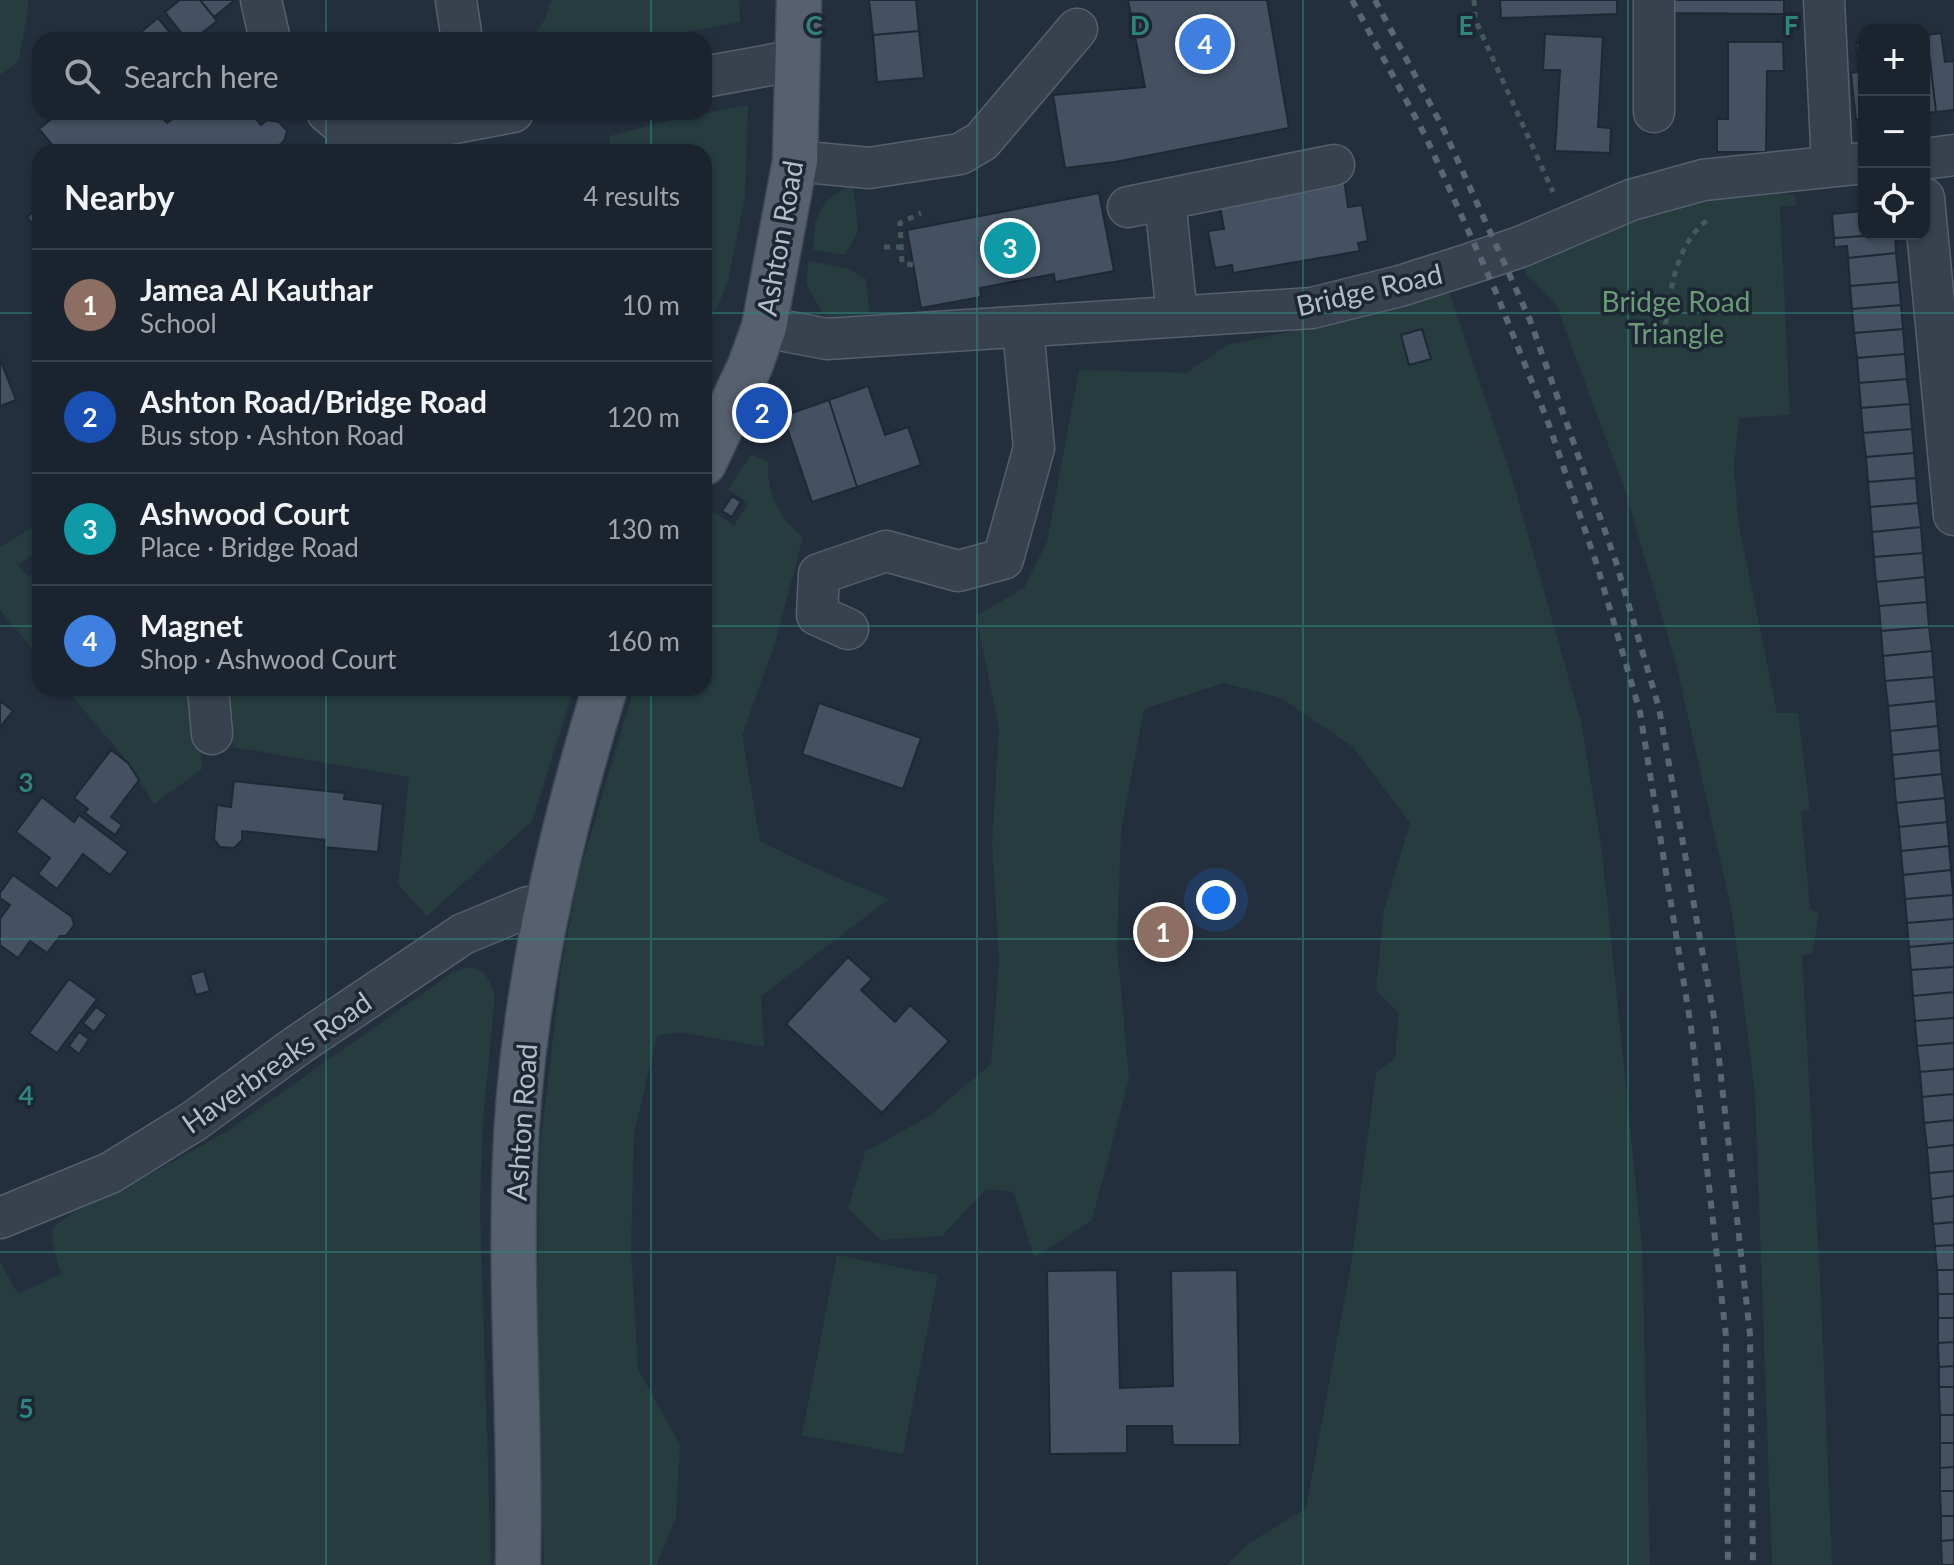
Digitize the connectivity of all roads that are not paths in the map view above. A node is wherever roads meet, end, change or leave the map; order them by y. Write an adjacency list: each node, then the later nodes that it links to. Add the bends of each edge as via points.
1 (261, 0): 7 (street)
2 (456, 0): 8 (street)
3 (799, 0): 9 (main road, Ashton Road)
4 (1654, 0): 11 (street)
5 (1824, 0): 17 (street)
6 (1077, 29): 16 (street, via 982,141 960,154 869,168)
7 (268, 32)
8 (461, 32)
9 (797, 60): 10 (street); 16 (main road, Ashton Road)
10 (712, 76)
11 (1654, 112)
12 (447, 120): 13 (street)
13 (341, 136)
14 (1954, 155): 15 (street)
15 (1930, 158)
16 (795, 161): 22 (main road, Ashton Road)
17 (1848, 164): 21 (street, Bridge Road, via 1703,180 1631,200 1466,265 1312,308)
18 (1334, 165): 21 (street, via 1146,203)
19 (1930, 232): 20 (street)
20 (1944, 311): 25 (street)
21 (1177, 316): 23 (street, Bridge Road)
22 (764, 327): 23 (street, Bridge Road, via 827,339); 24 (main road, Ashton Road)
23 (1023, 328): 26 (street, via 1034,448 1003,559 958,571 886,551 819,574 817,615)
24 (712, 446)
25 (1954, 515)
26 (848, 629)
27 (209, 696): 29 (street)
28 (602, 696): 30 (main road, Ashton Road)
29 (212, 734)
30 (549, 910): 31 (street, Haverbreaks Road, via 528,907 463,934 194,1121 110,1173); 32 (main road, Ashton Road, via 531,989 515,1162)
31 (0, 1218)
32 (518, 1565)

